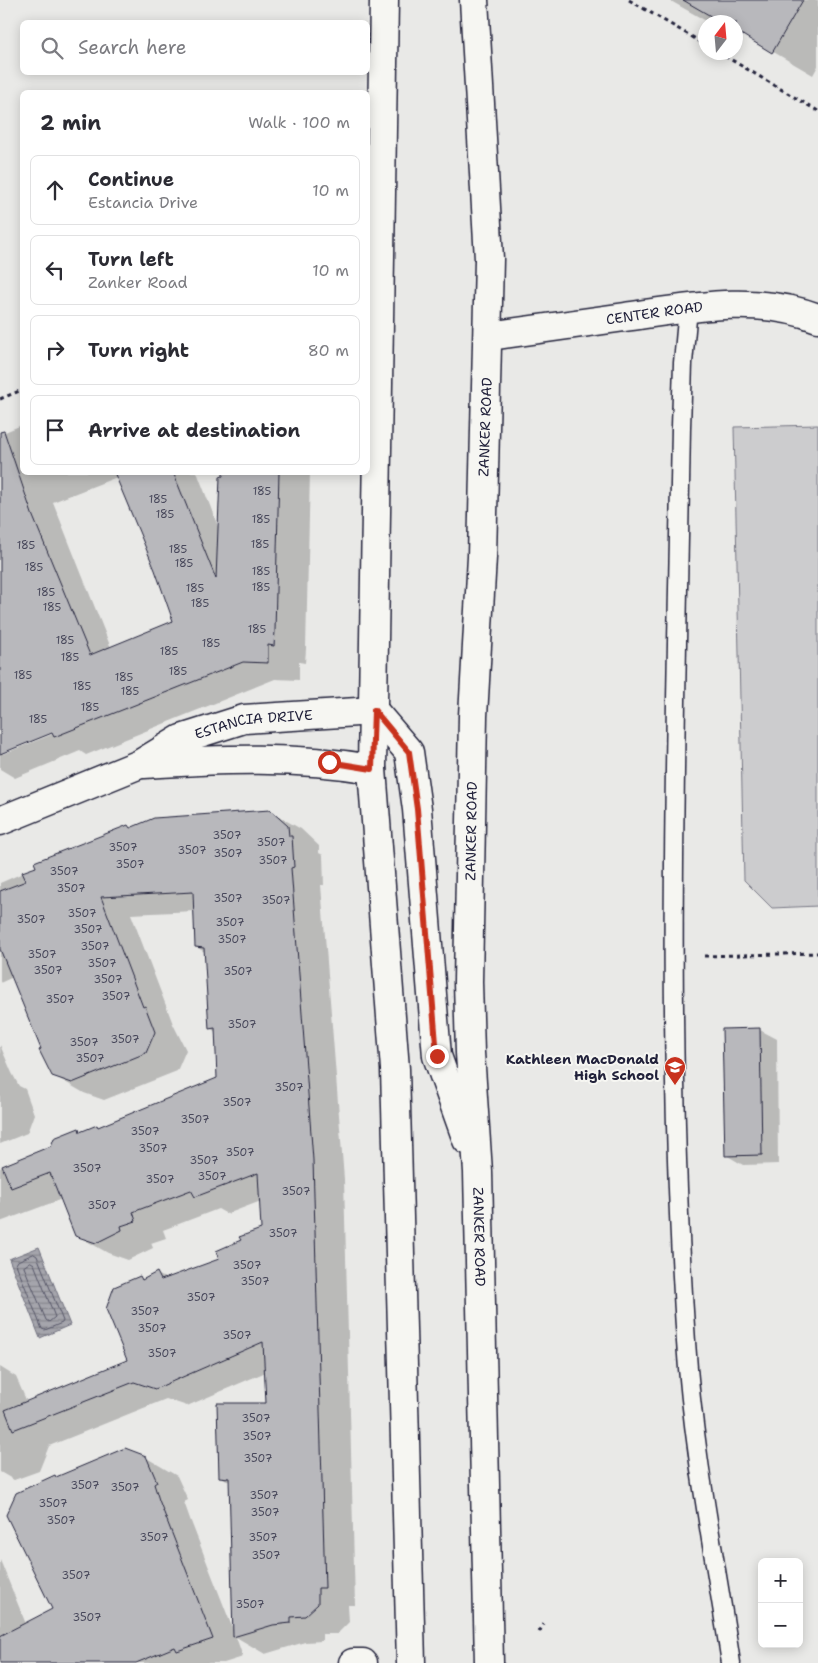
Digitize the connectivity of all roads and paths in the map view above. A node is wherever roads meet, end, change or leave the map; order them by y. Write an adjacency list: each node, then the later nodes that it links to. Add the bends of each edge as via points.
1 (384, 0): 12 (main road)
2 (474, 0): 9 (main road, ZANKER ROAD, via 489,259)
3 (629, 0): 4 (path)
4 (698, 40)
5 (732, 60): 6 (path)
6 (818, 111)
7 (688, 308): 8 (main road, CENTER ROAD, via 750,304 777,306); 9 (main road, CENTER ROAD); 26 (lane, via 681,427 672,958 680,1232 692,1400)
8 (818, 318)
9 (488, 336): 18 (main road, ZANKER ROAD, via 469,901 470,1053)
10 (20, 391): 11 (path)
11 (0, 399)
12 (374, 710): 13 (main road, ESTANCIA DRIVE, via 244,719 180,739); 14 (main road); 18 (main road, via 409,752 417,809 437,1056)
13 (140, 764): 14 (main road, ESTANCIA DRIVE, via 237,758 329,762); 15 (main road, ESTANCIA DRIVE)
14 (372, 769): 23 (main road, via 394,1069)
15 (0, 821)
16 (818, 953): 17 (path)
17 (704, 956)
18 (478, 1172): 24 (main road, ZANKER ROAD)
19 (544, 1624): 20 (path)
20 (538, 1632)
21 (353, 1663): 22 (main road)
22 (363, 1663)
23 (411, 1663)
24 (489, 1663)
25 (718, 1663): 26 (lane)
26 (731, 1663)

